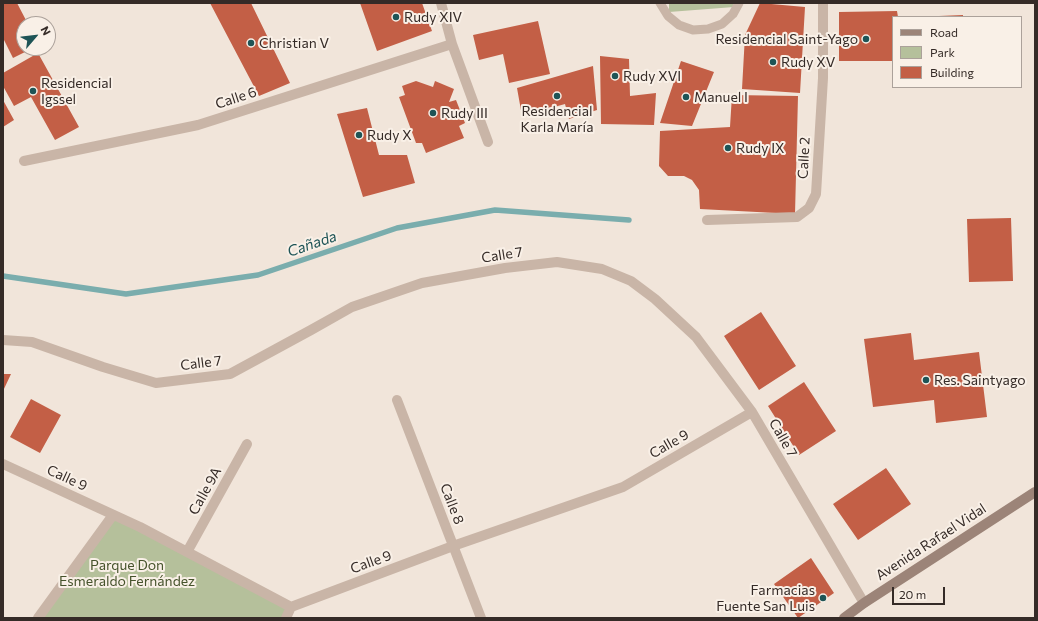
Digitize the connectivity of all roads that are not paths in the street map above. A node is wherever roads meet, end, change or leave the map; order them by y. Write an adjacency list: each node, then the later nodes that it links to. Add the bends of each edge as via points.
1 (441, 3): 5 (street)
2 (660, 3): 3 (lane, via 668,16 693,30 708,29 722,24 733,14)
3 (739, 3)
4 (823, 3): 8 (street, Calle 2, via 823,78 816,194 809,208 797,217)
5 (452, 44): 6 (street); 7 (street, Calle 6, via 198,125)
6 (488, 142)
7 (24, 161)
8 (707, 220)
9 (3, 340): 11 (street, Calle 7, via 32,342 156,383 230,374 352,307 422,283 505,268 557,262 602,269 631,281 655,299 696,337)
10 (397, 400): 16 (street, Calle 8)
11 (752, 412): 16 (street, Calle 9, via 623,487); 18 (street, Calle 7)
12 (247, 444): 17 (street, Calle 9A)
13 (3, 464): 15 (street, Calle 9)
14 (1035, 492): 18 (main road, Avenida Rafael Vidal)
15 (113, 515): 17 (street, Calle 9); 20 (street)
16 (453, 546): 19 (street, Calle 9); 22 (street, Calle 8)
17 (187, 552): 19 (street, Calle 9)
18 (864, 603): 23 (main road, Avenida Rafael Vidal)
19 (291, 607): 21 (street)
20 (38, 618)
21 (286, 618)
22 (481, 618)
23 (844, 618)

